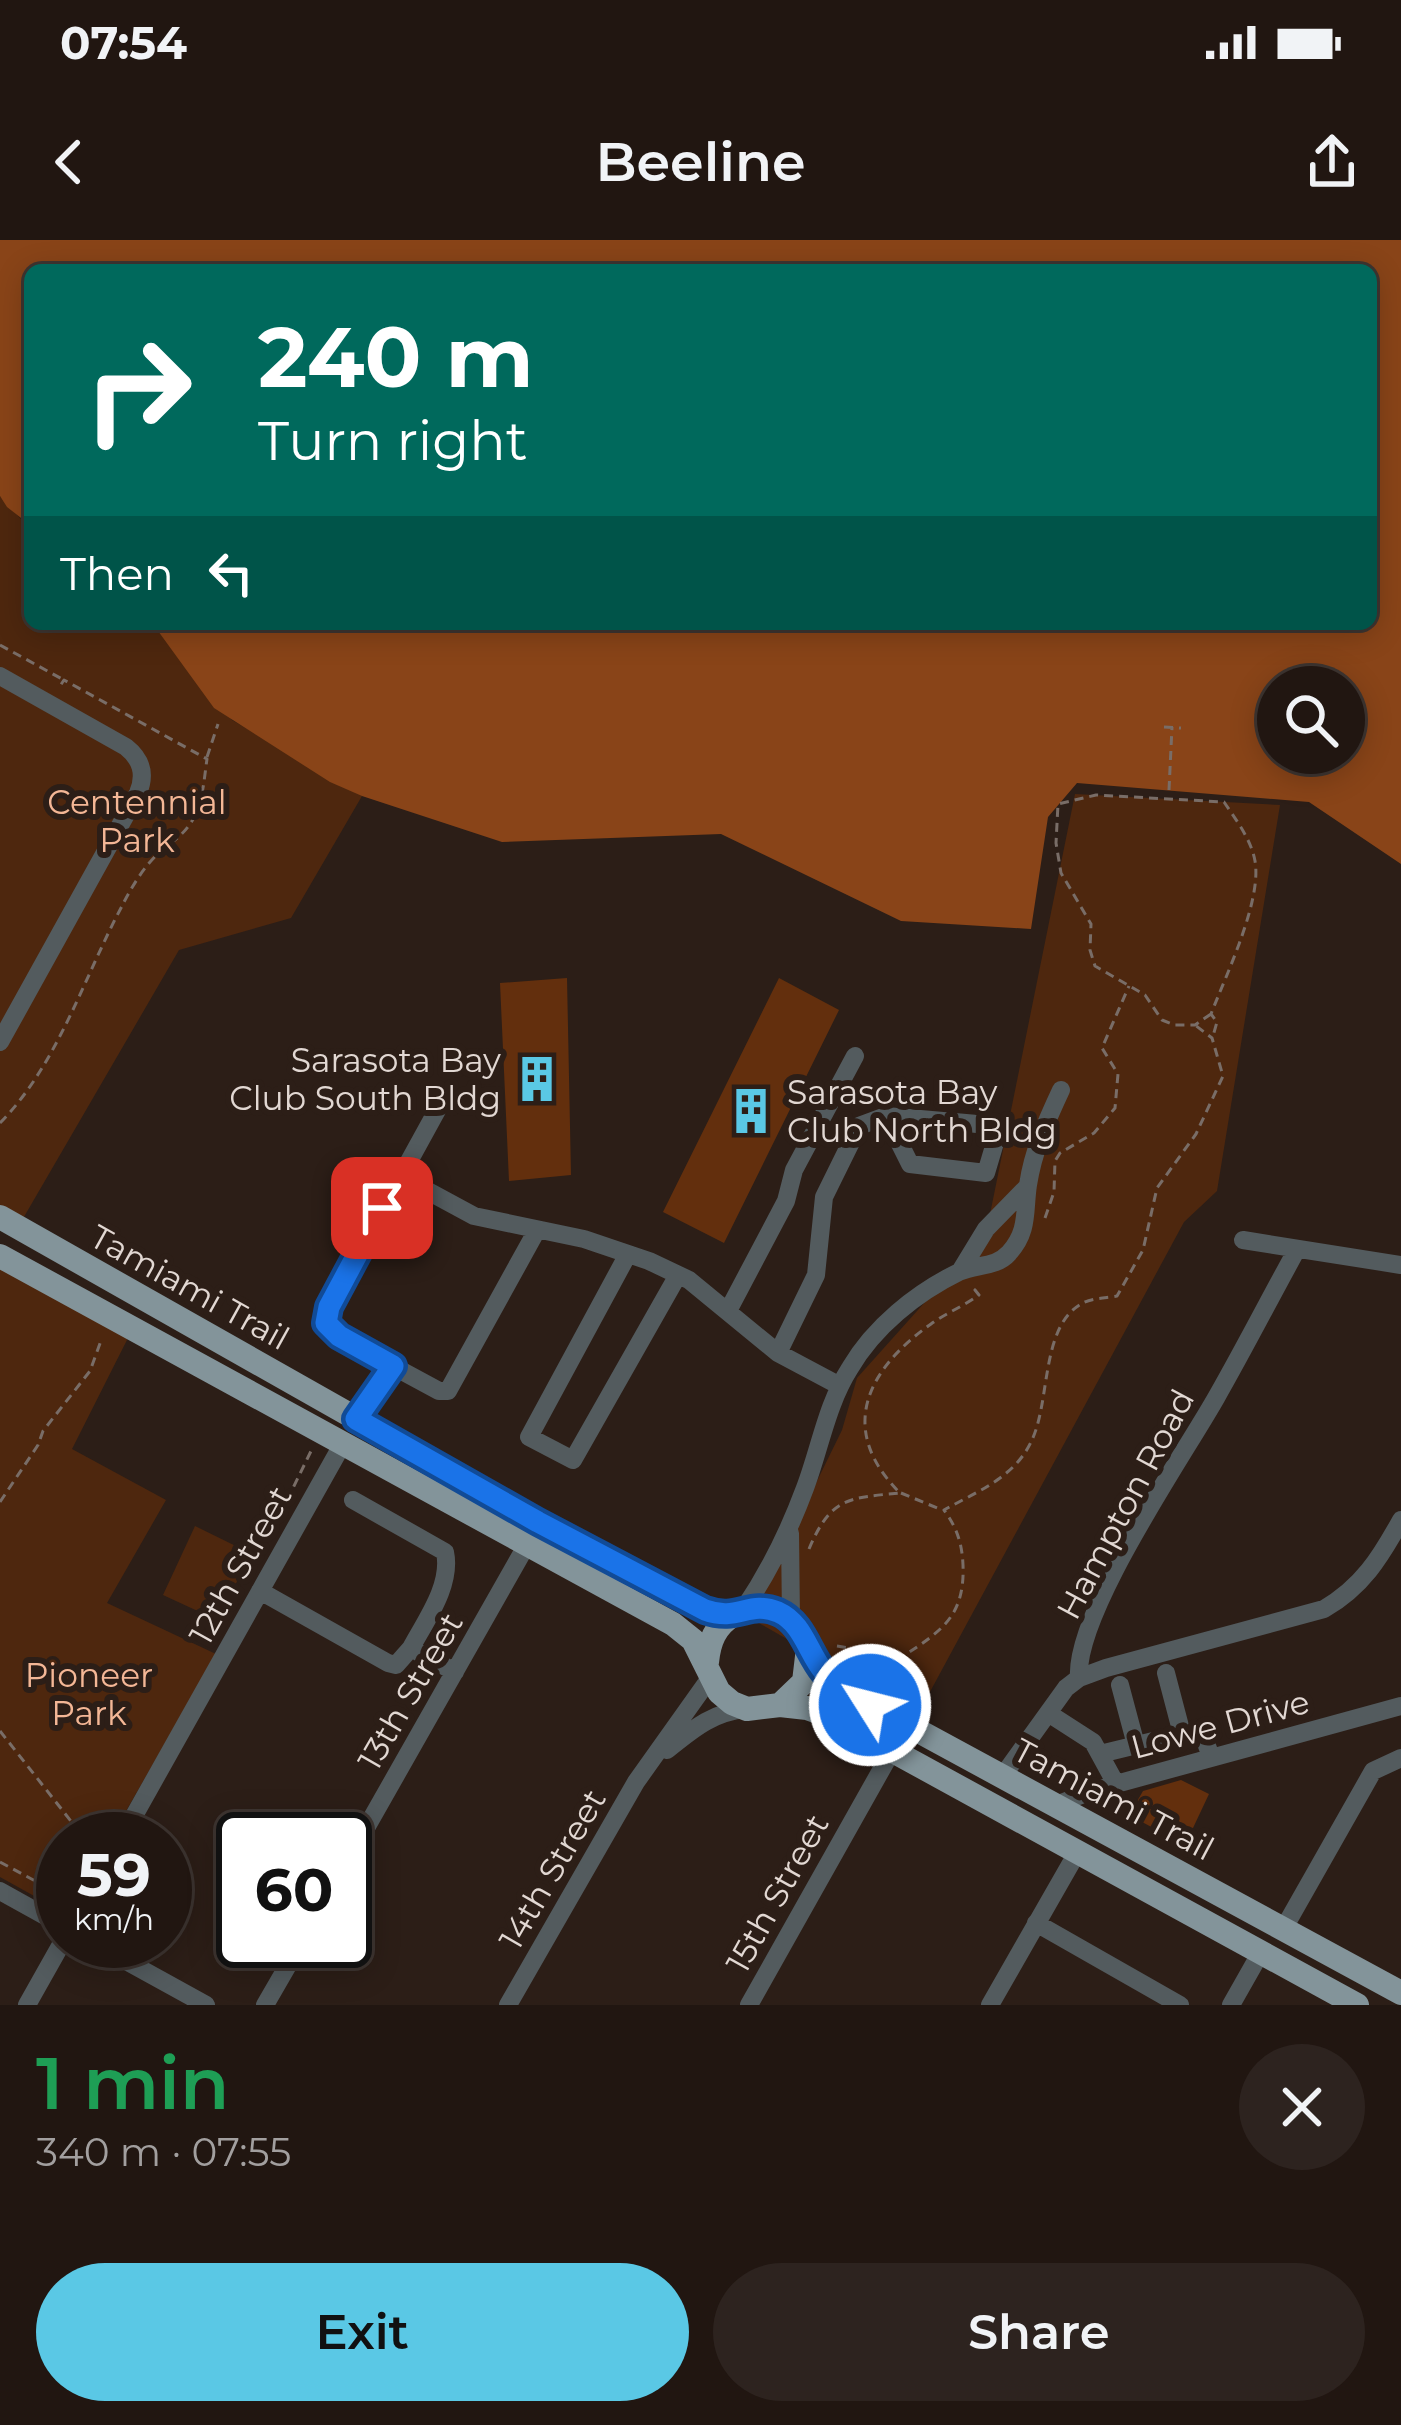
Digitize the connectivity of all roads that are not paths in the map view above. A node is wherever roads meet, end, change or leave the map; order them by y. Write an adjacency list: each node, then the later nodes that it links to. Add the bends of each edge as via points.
1 (0, 676): 2 (street, via 126,747 143,777)
2 (0, 1042)
3 (855, 1056): 20 (street)
4 (1061, 1090): 8 (street)
5 (446, 1094): 7 (street)
6 (886, 1116): 6 (street, via 1000,1126 986,1173 910,1164); 21 (street, via 859,1126 824,1197 816,1275)
7 (400, 1176): 10 (street, via 475,1216); 22 (street, via 326,1323)
8 (1027, 1187): 17 (street, via 986,1228); 17 (street, via 1027,1222 1008,1256)
9 (0, 1217): 19 (main road, Tamiami Trail)
10 (537, 1230): 14 (street); 22 (street, via 448,1391)
11 (0, 1236): 19 (main road, via 75,1278)
12 (1243, 1240): 13 (street)
13 (1296, 1251): 16 (street); 38 (street, Hampton Road, via 1116,1570 1087,1632)
14 (628, 1254): 18 (street); 18 (street, via 529,1437 573,1460)
15 (0, 1256): 25 (main road, Tamiami Trail)
16 (1401, 1265)
17 (961, 1270): 23 (street, via 885,1323)
18 (678, 1275): 20 (street)
19 (127, 1291): 24 (main road, Tamiami Trail)
20 (729, 1309): 21 (street)
21 (778, 1353): 23 (street)
22 (393, 1366): 24 (street)
23 (840, 1386): 28 (street)
24 (356, 1419): 31 (main road, Tamiami Trail, via 705,1610)
25 (342, 1445): 29 (main road, Tamiami Trail); 30 (street, 12th Street)
26 (353, 1500): 33 (street, via 445,1552 442,1586)
27 (1401, 1520): 38 (street, via 1369,1574 1324,1610)
28 (790, 1522): 31 (street, via 766,1576); 32 (street)
29 (526, 1546): 35 (main road, Tamiami Trail, via 673,1624); 36 (street, 13th Street)
30 (260, 1591): 33 (street, via 388,1664); 54 (street, 12th Street)
31 (735, 1614): 32 (main road, Tamiami Trail, via 759,1608); 35 (main road, via 708,1645)
32 (791, 1619): 34 (main road, Tamiami Trail)
33 (411, 1648): 36 (street)
34 (808, 1648): 40 (main road, via 804,1682); 51 (main road, Tamiami Trail, via 843,1690)
35 (709, 1670): 42 (main road, Tamiami Trail, via 732,1703); 50 (street, 14th Street)
36 (455, 1672): 55 (street, 13th Street)
37 (1166, 1673): 44 (street)
38 (1079, 1678): 43 (street, Hampton Road)
39 (1120, 1685): 45 (street)
40 (780, 1705): 42 (main road, Tamiami Trail); 46 (main road, Tamiami Trail, via 829,1715)
41 (1401, 1706): 48 (street, Lowe Drive)
42 (747, 1709): 50 (street, 14th Street, via 700,1723)
43 (1048, 1713): 47 (street); 51 (street, Hampton Road)
44 (1182, 1733): 45 (street); 48 (street, via 1202,1729)
45 (1136, 1745): 47 (street)
46 (893, 1748): 51 (main road, via 914,1747 974,1782); 56 (main road, Tamiami Trail); 72 (street, 15th Street)
47 (1100, 1754): 52 (street)
48 (1211, 1757): 52 (street, Lowe Drive)
49 (1401, 1758): 61 (street, via 1373,1771)
50 (649, 1765): 71 (street, 14th Street)
51 (1002, 1777): 53 (main road, Tamiami Trail)
52 (1116, 1784): 53 (street, Lowe Drive)
53 (1056, 1805): 61 (main road, Tamiami Trail)
54 (136, 1812)
55 (372, 1818)
56 (1078, 1851): 57 (main road, Tamiami Trail); 60 (street)
57 (1105, 1866): 61 (main road, via 1246,1926); 62 (main road, Tamiami Trail)
58 (0, 1891): 59 (street)
59 (36, 1911)
60 (1036, 1924): 73 (street); 74 (street)
61 (1284, 1928): 67 (main road, Tamiami Trail)
62 (1261, 1952): 66 (main road, Tamiami Trail); 75 (street)
63 (48, 1968): 68 (street)
64 (139, 1968): 69 (street)
65 (287, 1968): 70 (street)
66 (1325, 1987): 76 (main road, Tamiami Trail); 77 (main road)
67 (1401, 1993)
68 (27, 2005)
69 (206, 2005)
70 (266, 2005)
71 (508, 2005)
72 (749, 2005)
73 (990, 2005)
74 (1180, 2005)
75 (1231, 2005)
76 (1357, 2005)
77 (1389, 2005)

